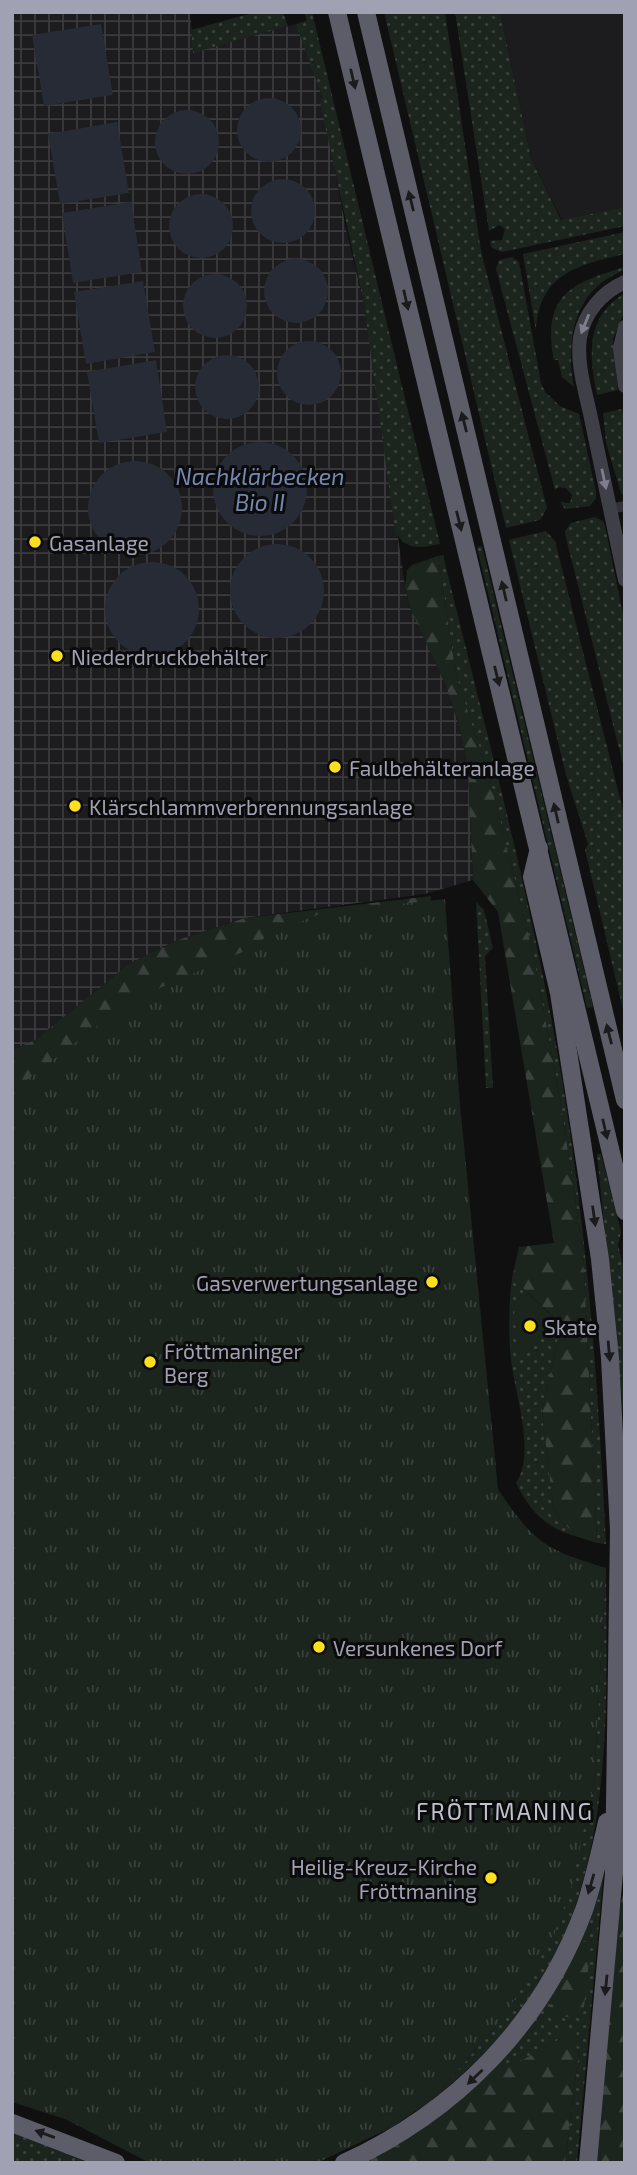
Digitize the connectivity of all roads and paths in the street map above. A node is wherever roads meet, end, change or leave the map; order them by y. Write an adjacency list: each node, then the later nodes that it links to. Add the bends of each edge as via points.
1 (337, 12): 8 (highway, one-way to 8)
2 (366, 12): 9 (highway, one-way to 2)
3 (625, 282): 6 (street, one-way to 6, via 604,295 587,317 580,340 593,428)
4 (625, 327): 5 (street, via 620,348)
5 (623, 380)
6 (617, 507): 7 (street)
7 (625, 580)
8 (539, 848): 10 (highway, one-way to 10); 11 (highway, one-way to 11, via 533,877 559,993 588,1172 610,1357 620,1530)
9 (625, 1100)
10 (625, 1210)
11 (614, 1794): 14 (highway, one-way to 14, via 585,1907 548,1985 519,2029 455,2096 391,2140); 15 (highway, one-way to 15, via 610,1943)
12 (12, 2123): 13 (highway, one-way to 12)
13 (116, 2163)
14 (344, 2163)
15 (588, 2163)

